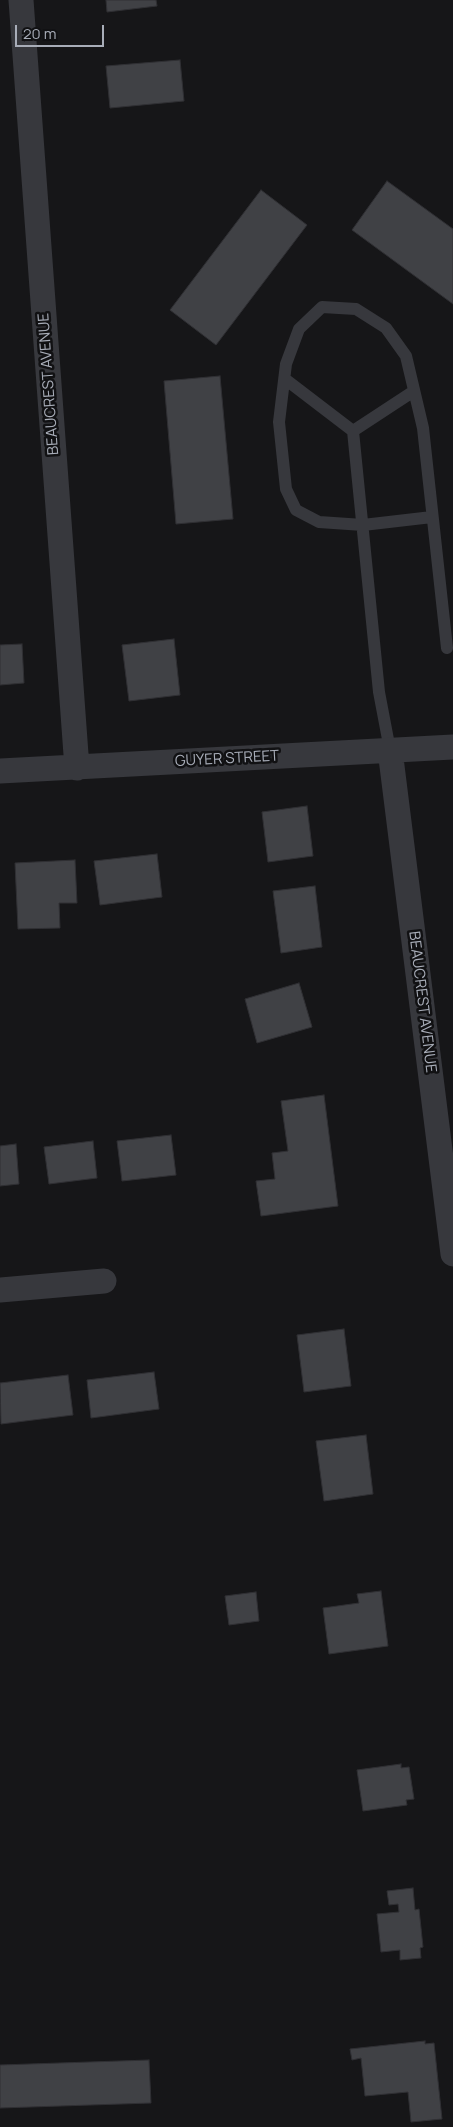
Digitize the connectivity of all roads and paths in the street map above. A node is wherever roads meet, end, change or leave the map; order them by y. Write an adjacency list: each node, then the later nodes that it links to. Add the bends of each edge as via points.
1 (21, 0): 10 (street, BEAUCREST AVENUE)
2 (284, 379): 3 (lane, via 299,329 322,307 356,309 386,328 406,356); 4 (lane); 6 (lane, via 279,422 286,490 296,510 320,522)
3 (414, 391): 4 (lane); 5 (lane, via 423,428)
4 (353, 431): 6 (lane)
5 (432, 517): 6 (lane); 7 (lane)
6 (362, 525): 9 (lane, via 379,692)
7 (447, 648)
8 (453, 747): 9 (street, GUYER STREET)
9 (390, 750): 10 (street, GUYER STREET); 12 (street, BEAUCREST AVENUE)
10 (77, 768): 11 (street, GUYER STREET)
11 (0, 771)
12 (453, 1254)
13 (104, 1281): 14 (street)
14 (0, 1290)

